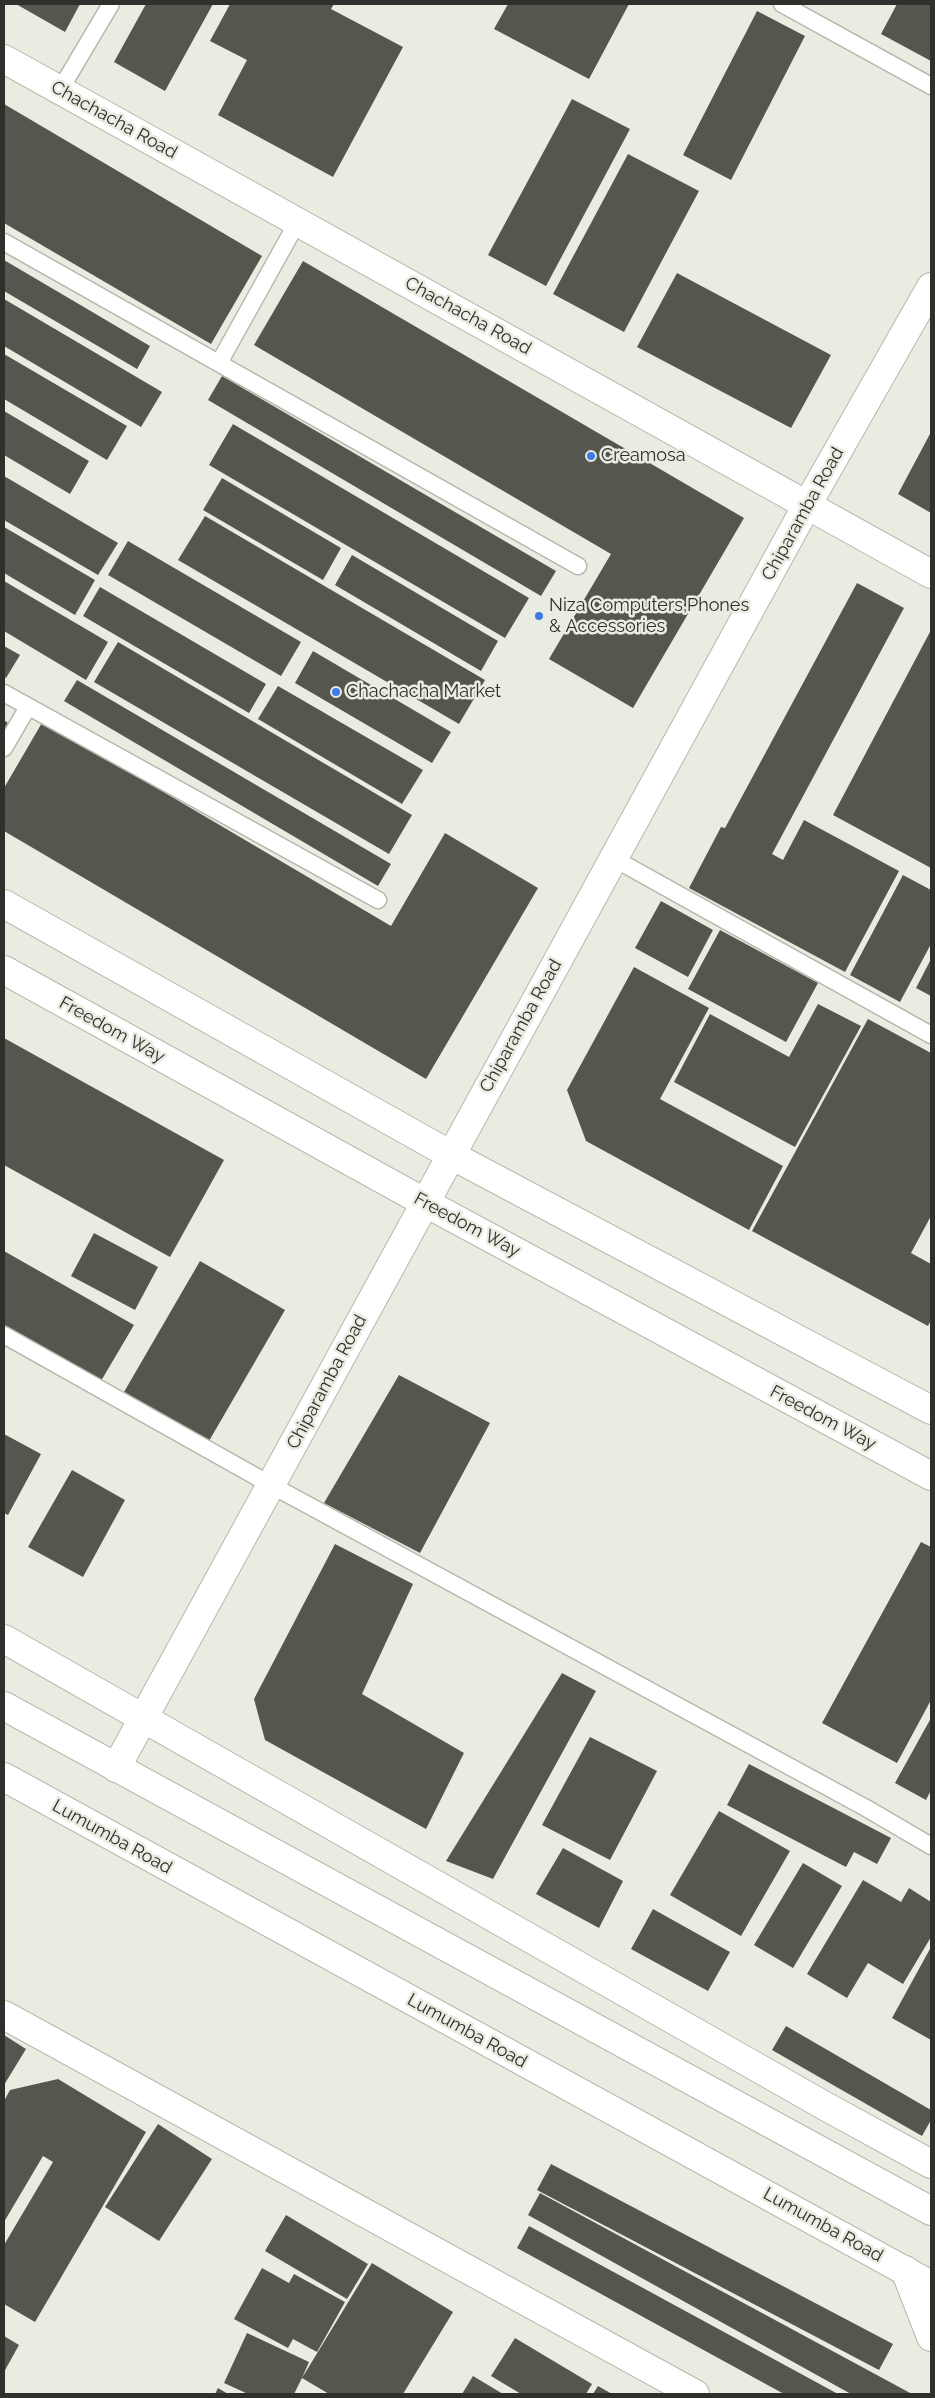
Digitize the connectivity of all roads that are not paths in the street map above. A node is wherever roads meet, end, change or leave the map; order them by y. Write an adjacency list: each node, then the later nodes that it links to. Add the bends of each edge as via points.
1 (111, 4): 5 (lane)
2 (782, 4): 4 (lane)
3 (4, 59): 5 (street, Chachacha Road)
4 (931, 86)
5 (60, 90): 6 (street, Chachacha Road)
6 (298, 221): 9 (lane); 10 (street, Chachacha Road)
7 (4, 242): 9 (lane)
8 (931, 287): 10 (street, Chiparamba Road)
9 (219, 363): 11 (lane)
10 (807, 505): 12 (street, Chachacha Road); 16 (street, Chiparamba Road)
11 (578, 566)
12 (931, 574)
13 (4, 693): 14 (lane)
14 (28, 707): 15 (lane); 17 (lane)
15 (4, 748)
16 (613, 858): 20 (lane); 21 (street, Chiparamba Road)
17 (378, 900)
18 (4, 904): 21 (street)
19 (4, 970): 22 (street, Freedom Way)
20 (931, 1035)
21 (451, 1155): 22 (street, Chiparamba Road); 24 (street)
22 (424, 1202): 25 (street, Freedom Way); 26 (street, Chiparamba Road)
23 (4, 1335): 26 (lane)
24 (931, 1410)
25 (931, 1476)
26 (271, 1485): 29 (street, Chiparamba Road); 32 (lane)
27 (4, 1639): 29 (street)
28 (4, 1706): 30 (street)
29 (144, 1719): 30 (street, Chiparamba Road); 34 (street)
30 (116, 1768): 35 (street)
31 (4, 1777): 36 (street, Lumumba Road)
32 (931, 1846)
33 (4, 2015): 39 (street)
34 (931, 2164)
35 (931, 2211)
36 (905, 2270): 37 (street, Lumumba Road); 38 (street)
37 (931, 2285)
38 (931, 2337)
39 (696, 2394)

